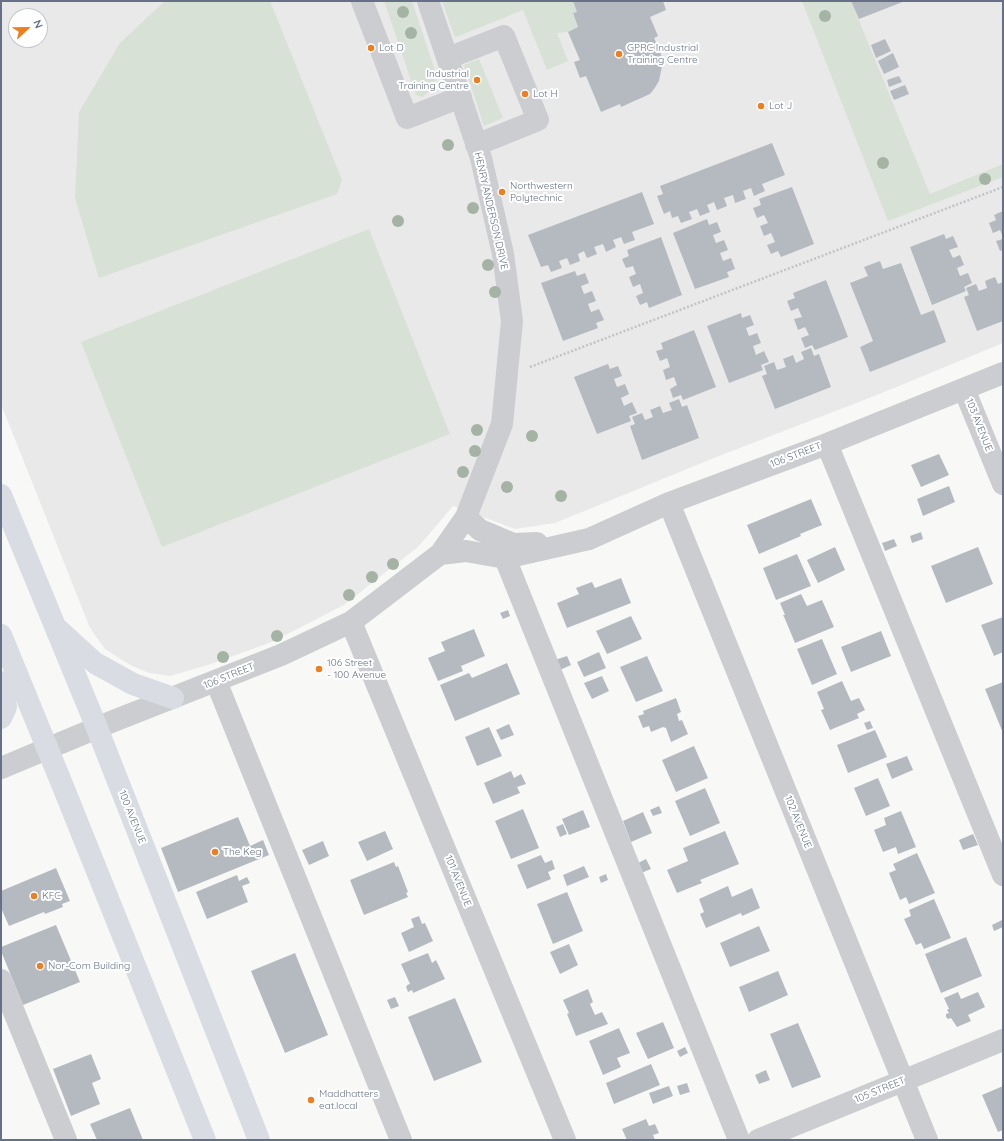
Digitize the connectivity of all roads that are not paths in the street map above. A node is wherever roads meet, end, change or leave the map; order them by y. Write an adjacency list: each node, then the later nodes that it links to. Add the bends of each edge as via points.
1 (362, 1): 4 (street, via 407,118)
2 (428, 1): 3 (street, HENRY ANDERSON DRIVE)
3 (448, 58): 4 (street, HENRY ANDERSON DRIVE); 5 (street, via 504,36 538,120)
4 (461, 97): 5 (street, HENRY ANDERSON DRIVE)
5 (476, 145): 12 (street, HENRY ANDERSON DRIVE, via 503,254 512,321 502,424)
6 (1003, 373): 7 (street, 106 STREET)
7 (964, 389): 8 (street, 106 STREET); 9 (street, 103 AVENUE)
8 (827, 444): 11 (street, 106 STREET); 26 (street)
9 (1003, 484)
10 (1, 496): 17 (main road, 100 AVENUE)
11 (668, 503): 13 (street, 106 STREET); 29 (street, 102 AVENUE)
12 (466, 517): 13 (street, 106 STREET, via 480,530 514,544); 14 (street, 106 STREET)
13 (589, 539): 15 (street, 106 STREET)
14 (440, 554): 15 (street, 106 STREET, via 466,551); 16 (street, 106 STREET)
15 (505, 558): 35 (street)
16 (351, 622): 19 (street, 106 STREET, via 281,655); 34 (street, 101 AVENUE)
17 (55, 627): 21 (main road, via 95,663 133,684); 23 (main road, 100 AVENUE)
18 (1, 635): 24 (main road)
19 (216, 681): 21 (street, 106 STREET); 33 (street)
20 (1, 682): 22 (main road, via 6,707)
21 (173, 698): 23 (street, 106 STREET)
22 (1, 718)
23 (97, 728): 24 (street, 106 STREET); 32 (main road, 100 AVENUE)
24 (48, 748): 25 (street, 106 STREET); 31 (main road)
25 (1, 768)
26 (1003, 875)
27 (1, 980): 30 (street)
28 (1003, 1040): 29 (street, 105 STREET)
29 (902, 1080): 36 (street, 105 STREET); 37 (street, 102 AVENUE)
30 (66, 1140)
31 (205, 1140)
32 (259, 1140)
33 (401, 1140)
34 (565, 1140)
35 (739, 1140)
36 (758, 1140)
37 (927, 1140)

